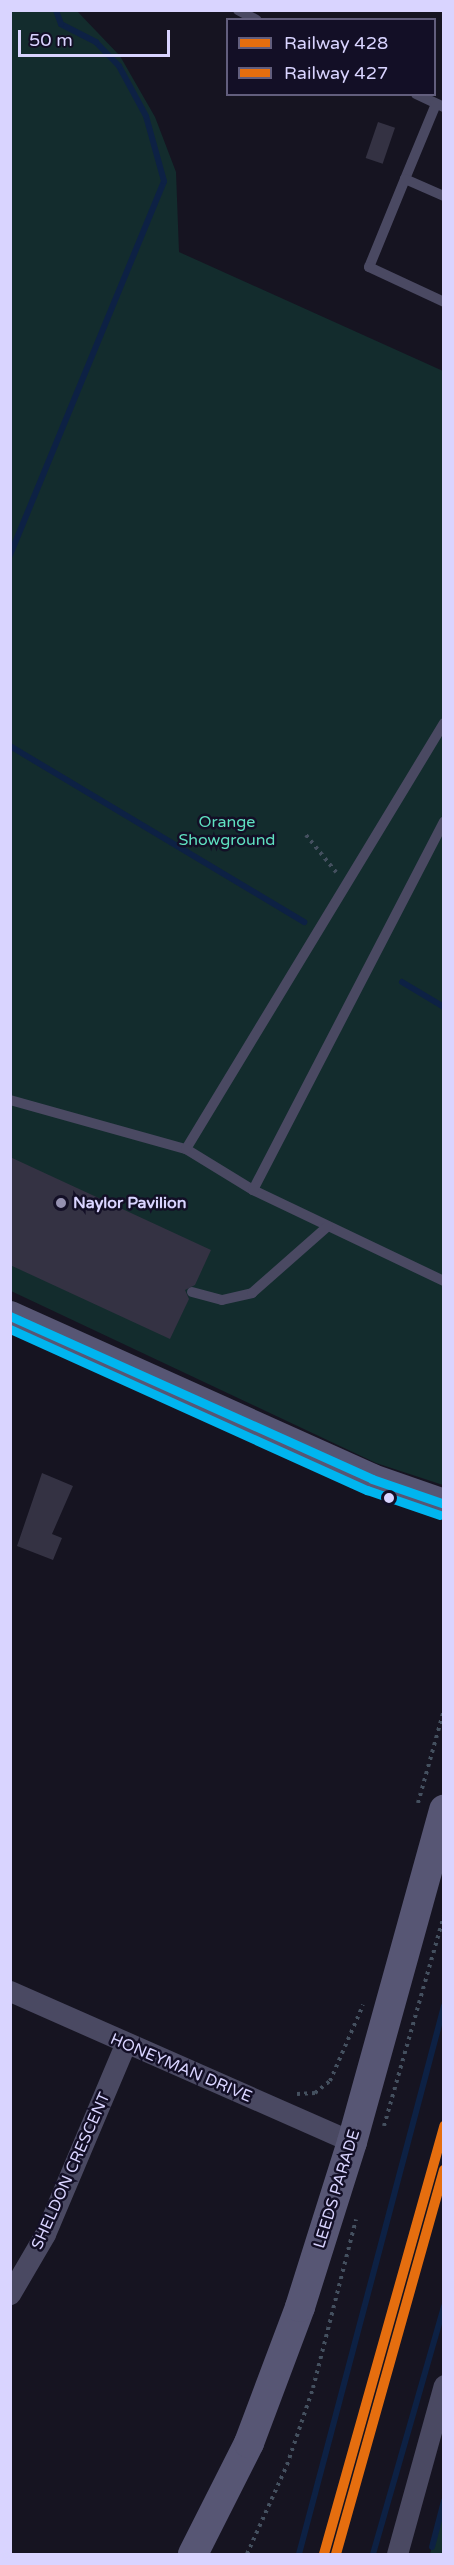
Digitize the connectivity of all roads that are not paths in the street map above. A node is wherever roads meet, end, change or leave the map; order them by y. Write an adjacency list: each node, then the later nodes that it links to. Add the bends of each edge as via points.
1 (238, 10): 2 (lane)
2 (253, 18)
3 (420, 96): 4 (lane)
4 (440, 105): 5 (lane)
5 (405, 179): 6 (lane); 7 (lane, via 369,267)
6 (444, 196)
7 (444, 302)
8 (444, 723): 11 (lane)
9 (444, 822): 12 (lane)
10 (10, 1100): 11 (lane)
11 (186, 1149): 12 (lane)
12 (253, 1190): 13 (lane)
13 (328, 1226): 14 (lane); 15 (lane, via 252,1293 222,1300)
14 (444, 1281)
15 (192, 1292)
16 (10, 1316): 17 (main road, via 372,1479)
17 (444, 1504)
18 (430, 1811): 21 (main road, LEEDS PARADE)
19 (10, 1991): 20 (street, HONEYMAN DRIVE)
20 (125, 2044): 21 (street, HONEYMAN DRIVE); 22 (street, SHELDON CRESCENT, via 45,2234)
21 (367, 2140): 24 (main road, LEEDS PARADE, via 249,2443)
22 (10, 2294)
23 (444, 2385): 25 (street)
24 (193, 2554)
25 (397, 2554)

